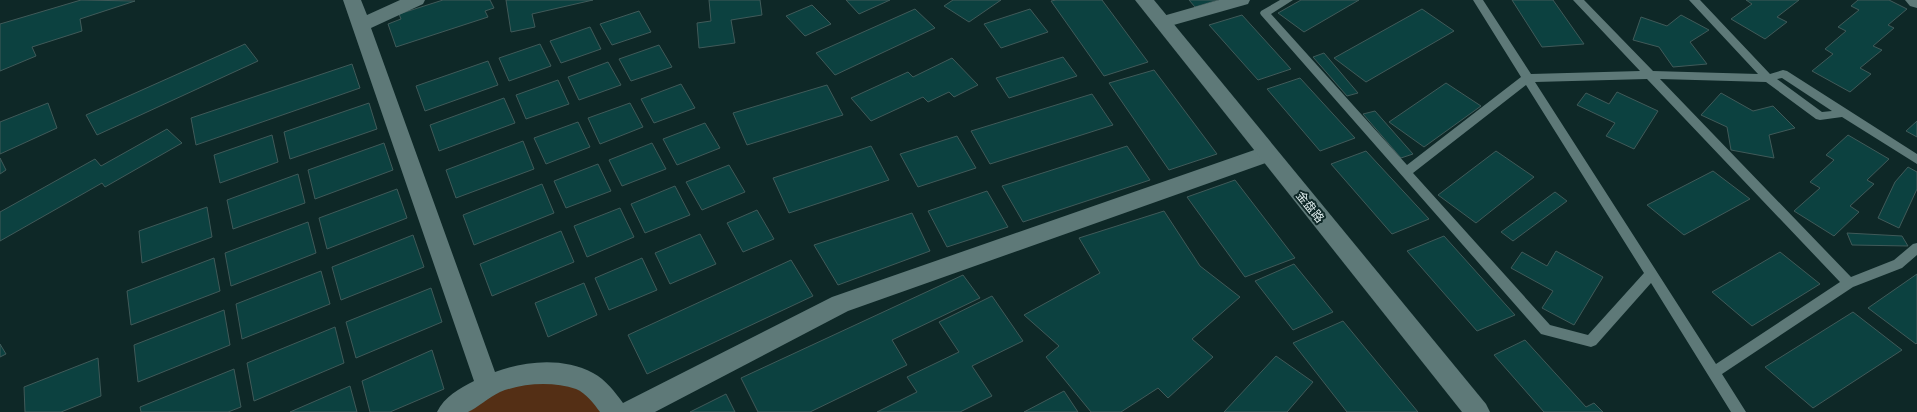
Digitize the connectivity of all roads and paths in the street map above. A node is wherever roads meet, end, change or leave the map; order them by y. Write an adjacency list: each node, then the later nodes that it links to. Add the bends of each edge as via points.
1 (352, 0): 12 (street)
2 (416, 0): 12 (street)
3 (1144, 0): 11 (street, 金盘路)
4 (1241, 0): 11 (street)
5 (1288, 0): 18 (lane, via 1265,13)
6 (1478, 0): 14 (lane)
7 (1578, 0): 13 (lane)
8 (1694, 0): 15 (lane)
9 (1914, 0): 10 (street)
10 (1917, 2)
11 (1163, 22): 16 (street, 金盘路)
12 (361, 25): 23 (street)
13 (1650, 75): 14 (lane); 15 (lane); 21 (lane)
14 (1528, 78): 18 (lane); 20 (lane)
15 (1768, 78): 17 (lane, via 1783,74)
16 (1267, 154): 26 (street, via 840,304); 27 (street, 金盘路)
17 (1917, 160)
18 (1406, 172): 20 (lane, via 1546,330 1590,341)
19 (1917, 248): 21 (lane, via 1898,264)
20 (1651, 274): 22 (lane)
21 (1849, 283): 22 (lane)
22 (1714, 372): 28 (lane)
23 (488, 386): 24 (street, via 458,404); 25 (street, via 521,375 553,373 582,380 604,396)
24 (450, 412)
25 (615, 412)
26 (632, 412)
27 (1477, 412)
28 (1739, 412)

